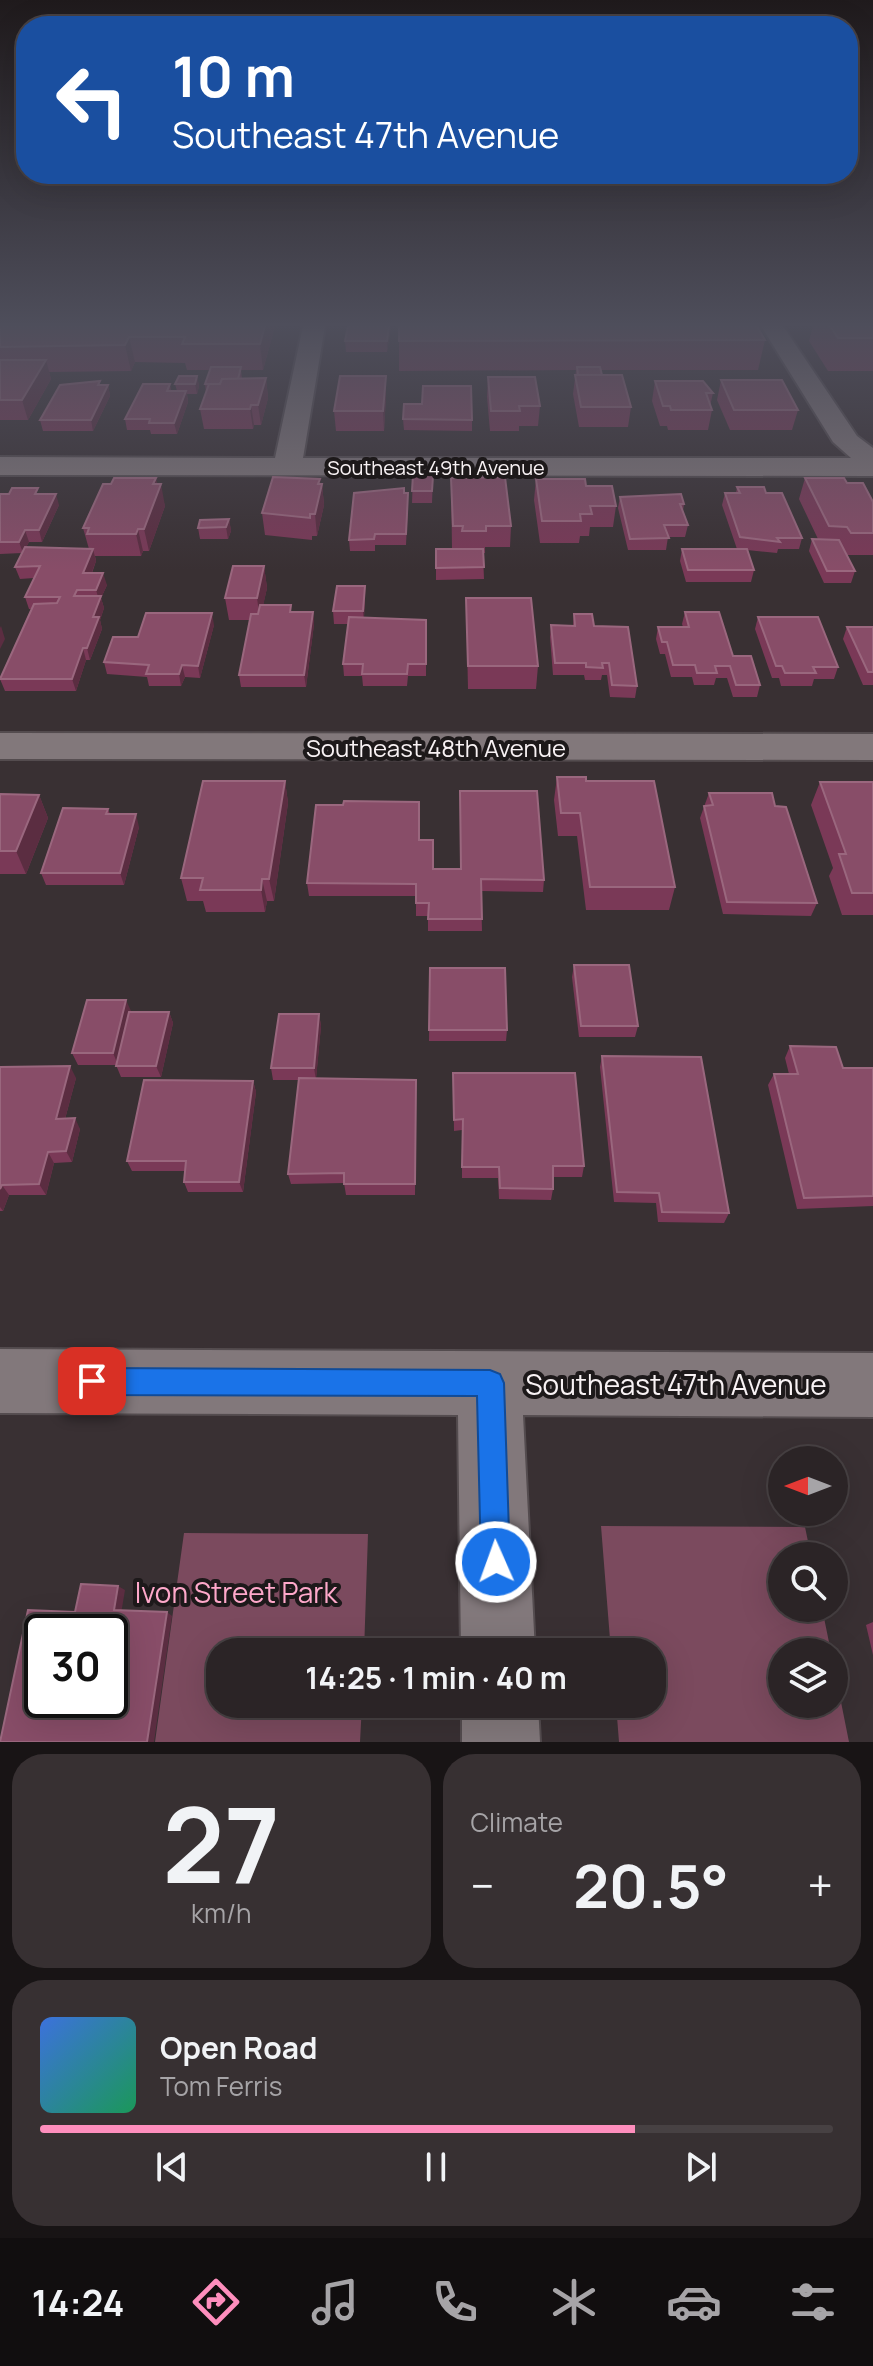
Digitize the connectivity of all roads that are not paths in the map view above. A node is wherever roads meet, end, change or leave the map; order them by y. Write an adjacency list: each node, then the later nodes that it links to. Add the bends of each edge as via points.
1 (298, 407): 5 (street)
2 (825, 407): 3 (street, via 847,442)
3 (873, 465): 5 (street, Southeast 49th Avenue)
4 (0, 466): 5 (street, Southeast 49th Avenue)
5 (287, 466)
6 (0, 746): 7 (street, Southeast 48th Avenue)
7 (873, 747)
8 (0, 1381): 9 (street, Southeast 47th Avenue)
9 (490, 1383): 10 (street, Southeast 47th Avenue); 11 (street)
10 (873, 1385)
11 (498, 1638)
12 (500, 1718): 13 (street)
13 (501, 1742)

